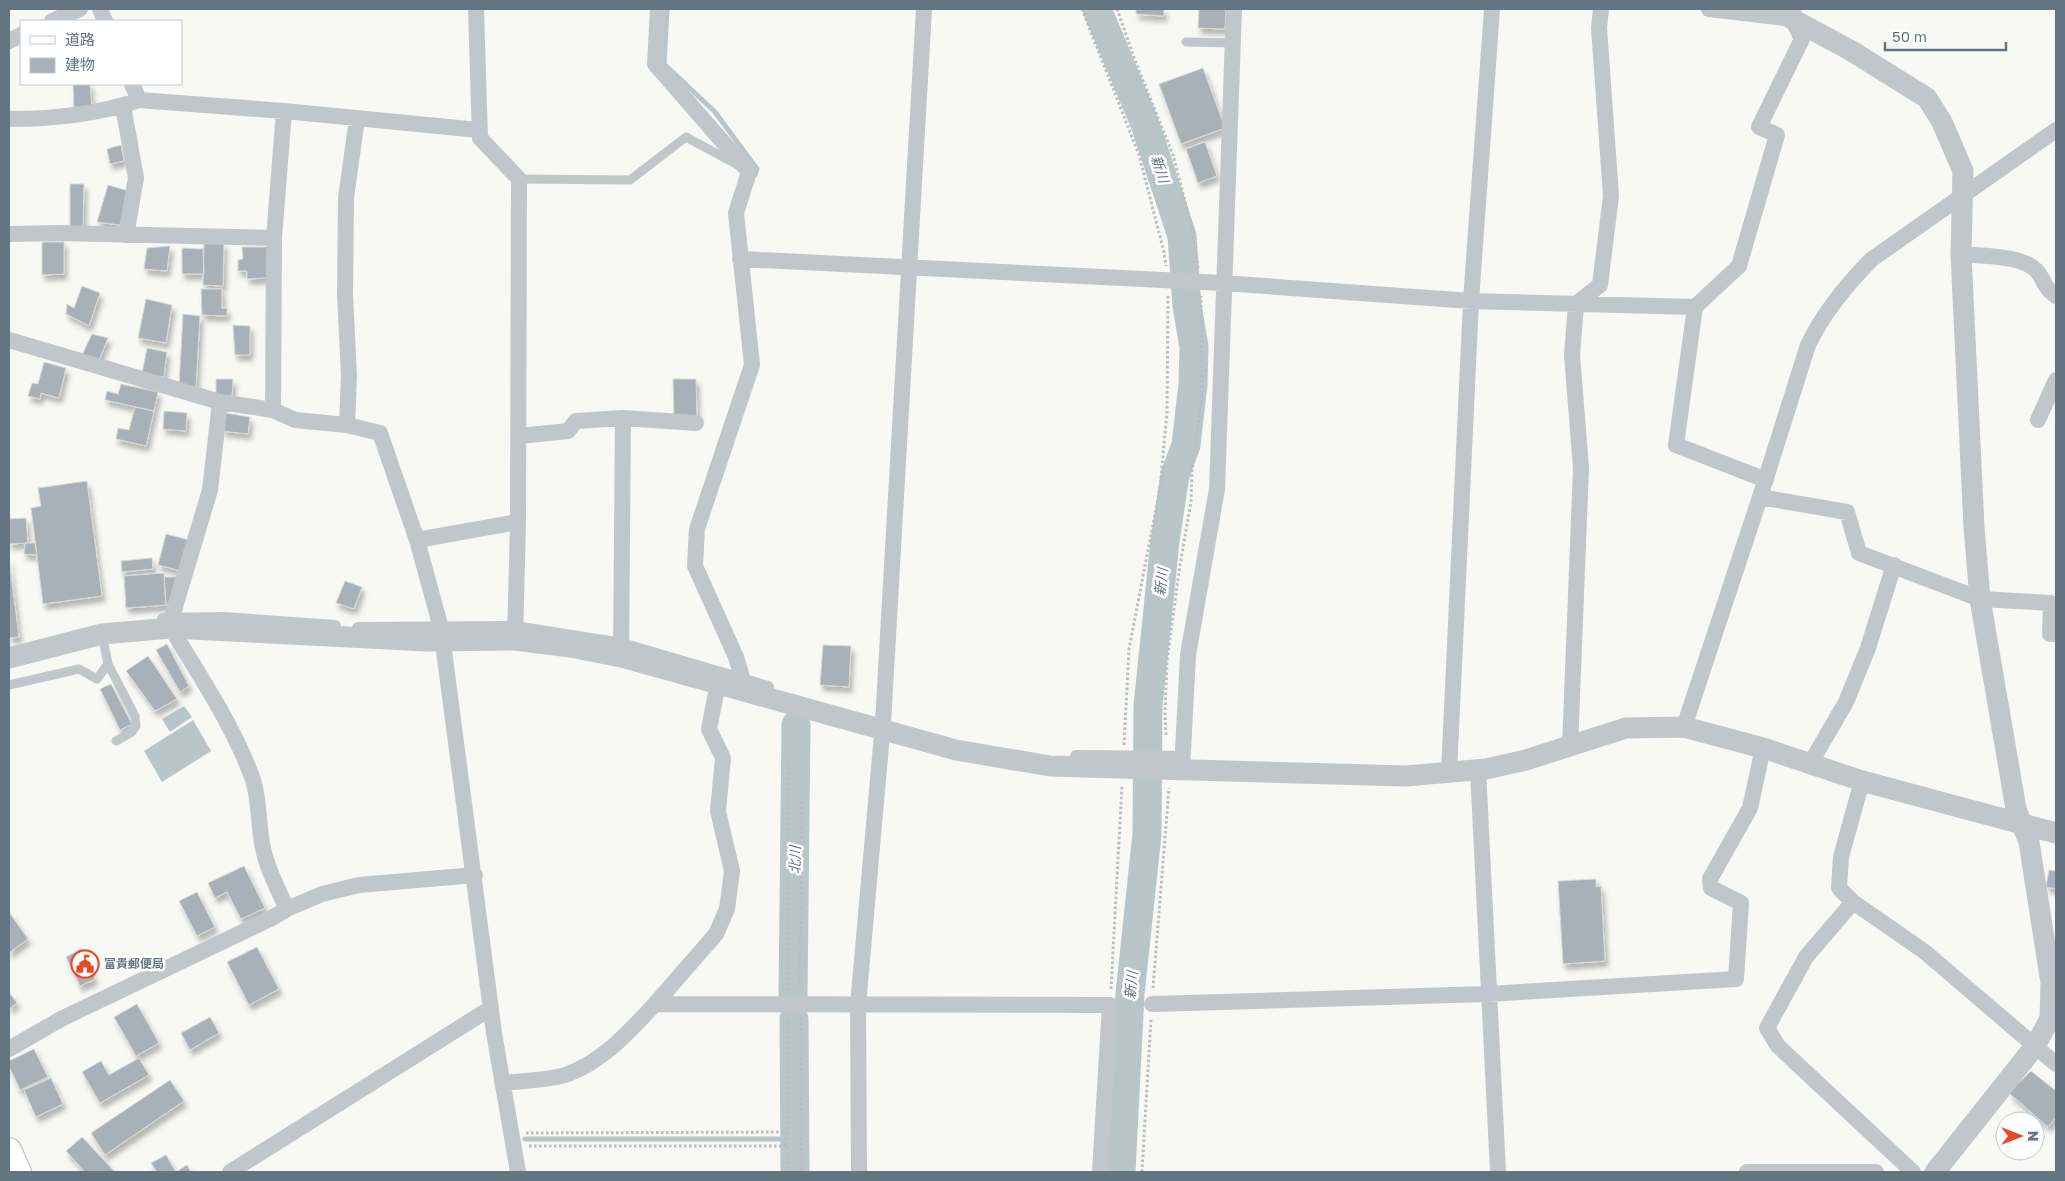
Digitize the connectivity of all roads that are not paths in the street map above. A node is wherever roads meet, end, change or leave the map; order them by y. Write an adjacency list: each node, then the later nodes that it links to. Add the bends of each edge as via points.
1 (80, 9): 10 (street)
2 (476, 9): 19 (street)
3 (658, 9): 21 (street, via 655,64)
4 (924, 9): 29 (street)
5 (1234, 9): 12 (street)
6 (1492, 9): 32 (street)
7 (1601, 9): 33 (street, via 1599,28 1611,196 1600,285)
8 (1709, 9): 9 (street)
9 (1791, 14): 23 (street, via 1927,98 1942,122 1963,171); 34 (street, via 1802,39 1759,127 1777,135 1739,266)
10 (54, 20)
11 (1186, 42): 12 (lane)
12 (1232, 43): 30 (street)
13 (132, 85): 14 (street)
14 (138, 100): 15 (street); 16 (street)
15 (123, 106): 17 (street, via 48,119); 25 (street, via 136,178)
16 (284, 111): 18 (street); 26 (street)
17 (9, 119)
18 (357, 119): 19 (street); 42 (street, via 346,198)
19 (479, 130): 22 (street, via 480,138)
20 (2056, 130): 23 (street)
21 (749, 172): 22 (lane, via 686,137 630,180); 28 (street, via 736,214)
22 (519, 179): 43 (street)
23 (1962, 196): 27 (street); 44 (street, via 1872,259 1818,323 1808,345)
24 (9, 234): 25 (street)
25 (126, 235): 26 (street)
26 (274, 238): 38 (street)
27 (1961, 254): 31 (street, via 2022,260 2037,271 2048,291); 49 (street)
28 (740, 259): 29 (street); 61 (street, via 752,365 697,529 695,566 736,657)
29 (909, 267): 30 (street); 63 (street)
30 (1223, 282): 32 (street); 67 (street, via 1217,489 1188,655)
31 (2056, 296)
32 (1471, 301): 33 (street); 70 (street)
33 (1576, 304): 34 (street); 65 (street, via 1572,355 1581,468)
34 (1695, 307): 44 (street, via 1676,446)
35 (9, 340): 37 (street)
36 (2056, 380): 40 (street)
37 (220, 402): 38 (street); 50 (street, via 210,490)
38 (273, 410): 42 (street, via 295,420)
39 (624, 418): 41 (street); 43 (street, via 576,421 568,431); 56 (street)
40 (2038, 420)
41 (696, 422)
42 (347, 424): 47 (street, via 380,433)
43 (519, 436): 46 (street)
44 (1766, 480): 45 (street)
45 (1760, 497): 48 (street, via 1847,512 1859,553); 62 (street)
46 (518, 522): 47 (street); 53 (street)
47 (417, 540): 52 (street)
48 (1894, 565): 49 (street); 68 (street, via 1868,648 1846,702)
49 (1980, 599): 54 (street, via 2050,603 2050,634); 72 (street)
50 (172, 623): 51 (street); 52 (street); 55 (street, via 80,632); 76 (street, via 246,763 254,783 262,847)
51 (102, 634): 57 (street); 58 (lane)
52 (442, 634): 53 (street); 74 (street)
53 (515, 634): 56 (street, via 570,647)
54 (2056, 634)
55 (9, 649)
56 (621, 650): 59 (street); 61 (street)
57 (9, 658)
58 (108, 664): 60 (lane, via 97,679 79,670); 64 (lane, via 135,716 136,726 132,732)
59 (718, 683): 61 (street); 78 (street, via 709,729 723,758 718,811 732,871 727,909 716,934)
60 (9, 685)
61 (742, 685): 63 (street)
62 (1684, 726): 65 (street, via 1626,728); 66 (street)
63 (882, 727): 67 (street, via 956,750 1050,766); 80 (street)
64 (116, 741)
65 (1570, 747): 69 (street)
66 (1763, 748): 68 (street); 77 (street, via 1750,808 1710,879 1711,888 1741,903 1736,979)
67 (1175, 764): 70 (street, via 1406,776)
68 (1810, 764): 71 (street)
69 (1478, 770): 70 (street); 77 (street)
70 (1449, 773)
71 (1862, 781): 72 (street); 75 (street, via 1841,857 1839,888)
72 (2020, 823): 73 (street); 82 (street, via 2029,842 2051,983 2050,1019)
73 (2056, 833)
74 (475, 874): 76 (street, via 359,886 322,894); 81 (street)
75 (1853, 902): 82 (street, via 1925,952); 95 (street, via 1806,957 1767,1028 1778,1046)
76 (287, 909): 83 (street, via 43,1028)
77 (1487, 994): 79 (street); 92 (street)
78 (655, 1004): 80 (street); 85 (street, via 628,1033 594,1061 567,1075)
79 (1152, 1004)
80 (858, 1005): 90 (street); 91 (street, via 1110,1005)
81 (491, 1008): 85 (street); 88 (street)
82 (2034, 1046): 84 (street); 96 (street)
83 (9, 1049)
84 (2056, 1064)
85 (503, 1082): 89 (street)
86 (9, 1150): 87 (main road)
87 (18, 1172)
88 (230, 1172)
89 (518, 1172)
90 (859, 1172)
91 (1100, 1172)
92 (1498, 1172)
93 (1746, 1172): 94 (street)
94 (1876, 1172)
95 (1913, 1172)
96 (1935, 1172)

